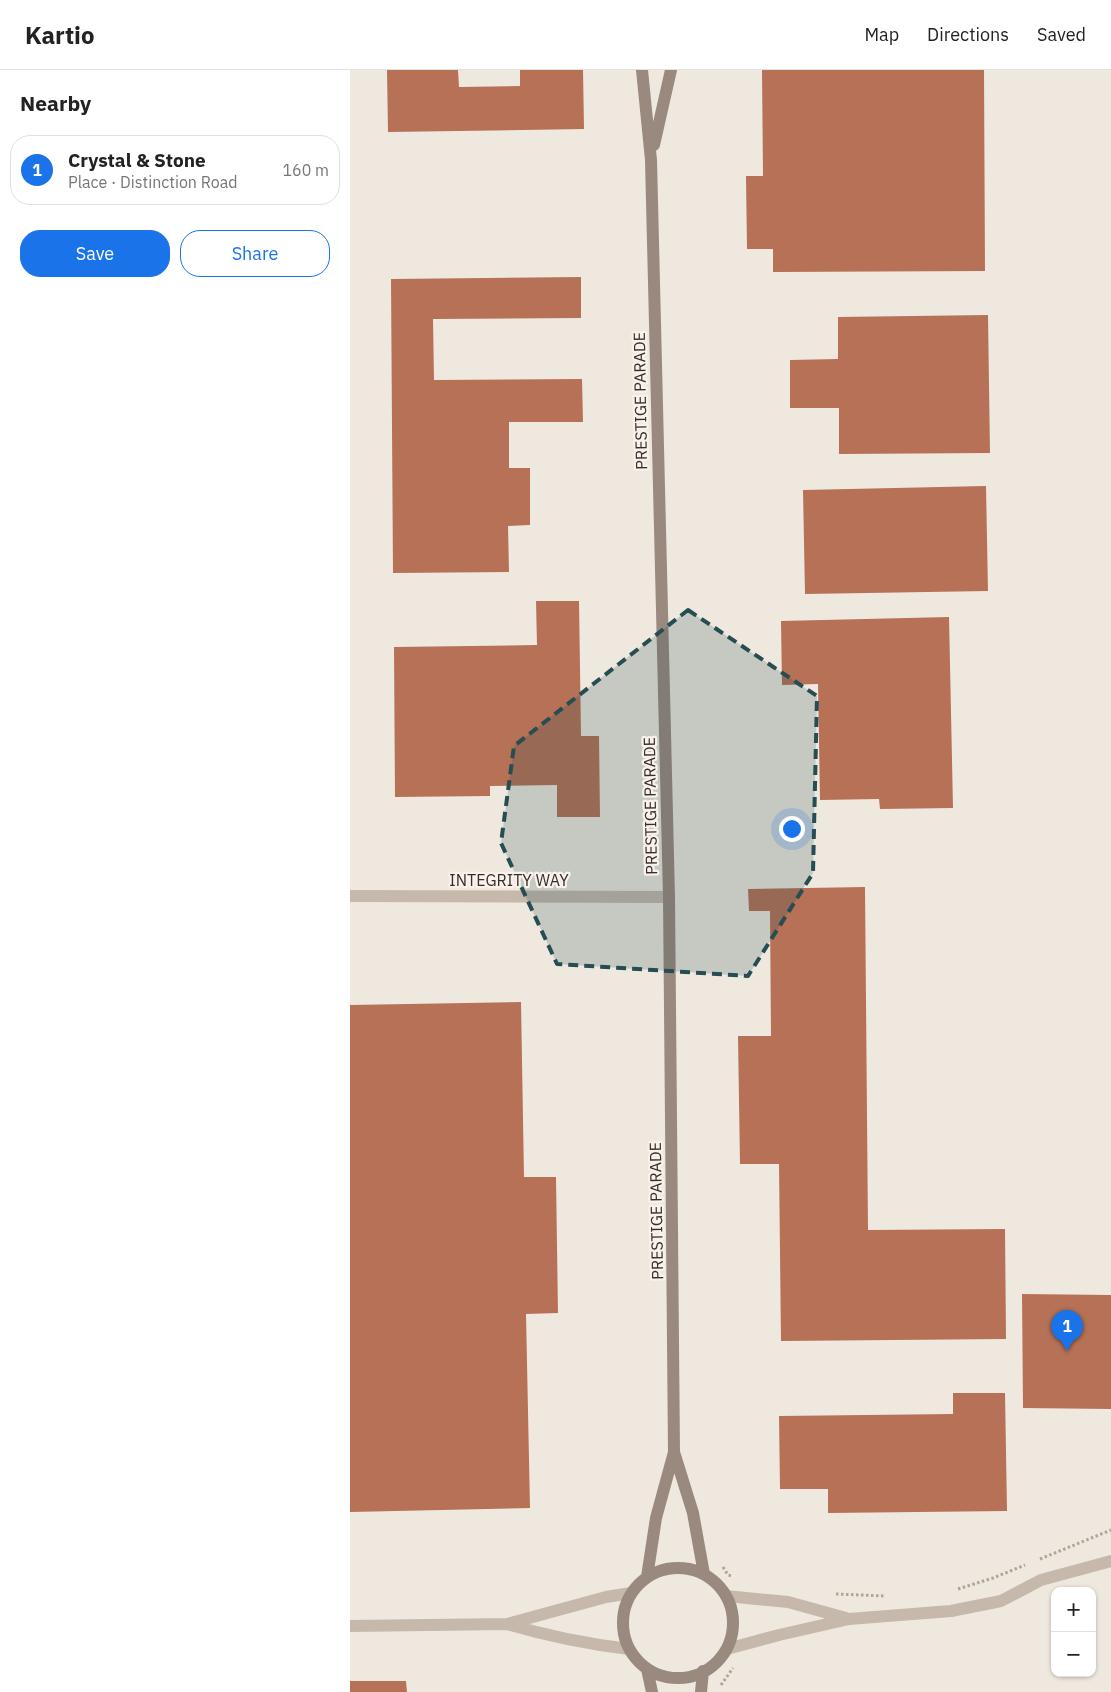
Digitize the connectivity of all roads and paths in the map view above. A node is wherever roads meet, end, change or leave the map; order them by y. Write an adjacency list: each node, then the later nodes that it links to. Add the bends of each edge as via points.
1 (642, 70): 3 (street, PRESTIGE PARADE)
2 (671, 70): 3 (street, PRESTIGE PARADE)
3 (650, 160): 5 (street, PRESTIGE PARADE)
4 (350, 896): 5 (street, INTEGRITY WAY)
5 (668, 897): 6 (street, PRESTIGE PARADE)
6 (674, 1452): 12 (street, PRESTIGE PARADE, via 693,1513); 13 (street, PRESTIGE PARADE, via 656,1518)
7 (1111, 1530): 8 (path)
8 (1037, 1560)
9 (719, 1561): 14 (path, via 728,1575)
10 (1111, 1561): 20 (street, via 1041,1580 1001,1601 951,1612)
11 (1028, 1564): 15 (path)
12 (704, 1574): 13 (street, via 675,1568 660,1570); 18 (street)
13 (647, 1577): 16 (street)
14 (737, 1578)
15 (949, 1591)
16 (631, 1593): 21 (street); 23 (street, via 622,1620)
17 (827, 1593): 19 (path)
18 (726, 1596): 20 (street, via 788,1602); 24 (street, via 733,1613 733,1631)
19 (893, 1596)
20 (849, 1619): 24 (street)
21 (507, 1624): 22 (street); 23 (street, via 545,1636)
22 (350, 1626)
23 (629, 1649): 25 (street)
24 (727, 1649): 26 (street)
25 (647, 1669): 26 (street, via 665,1676 685,1678); 27 (street)
26 (704, 1672): 28 (street)
27 (652, 1692)
28 (701, 1692)

